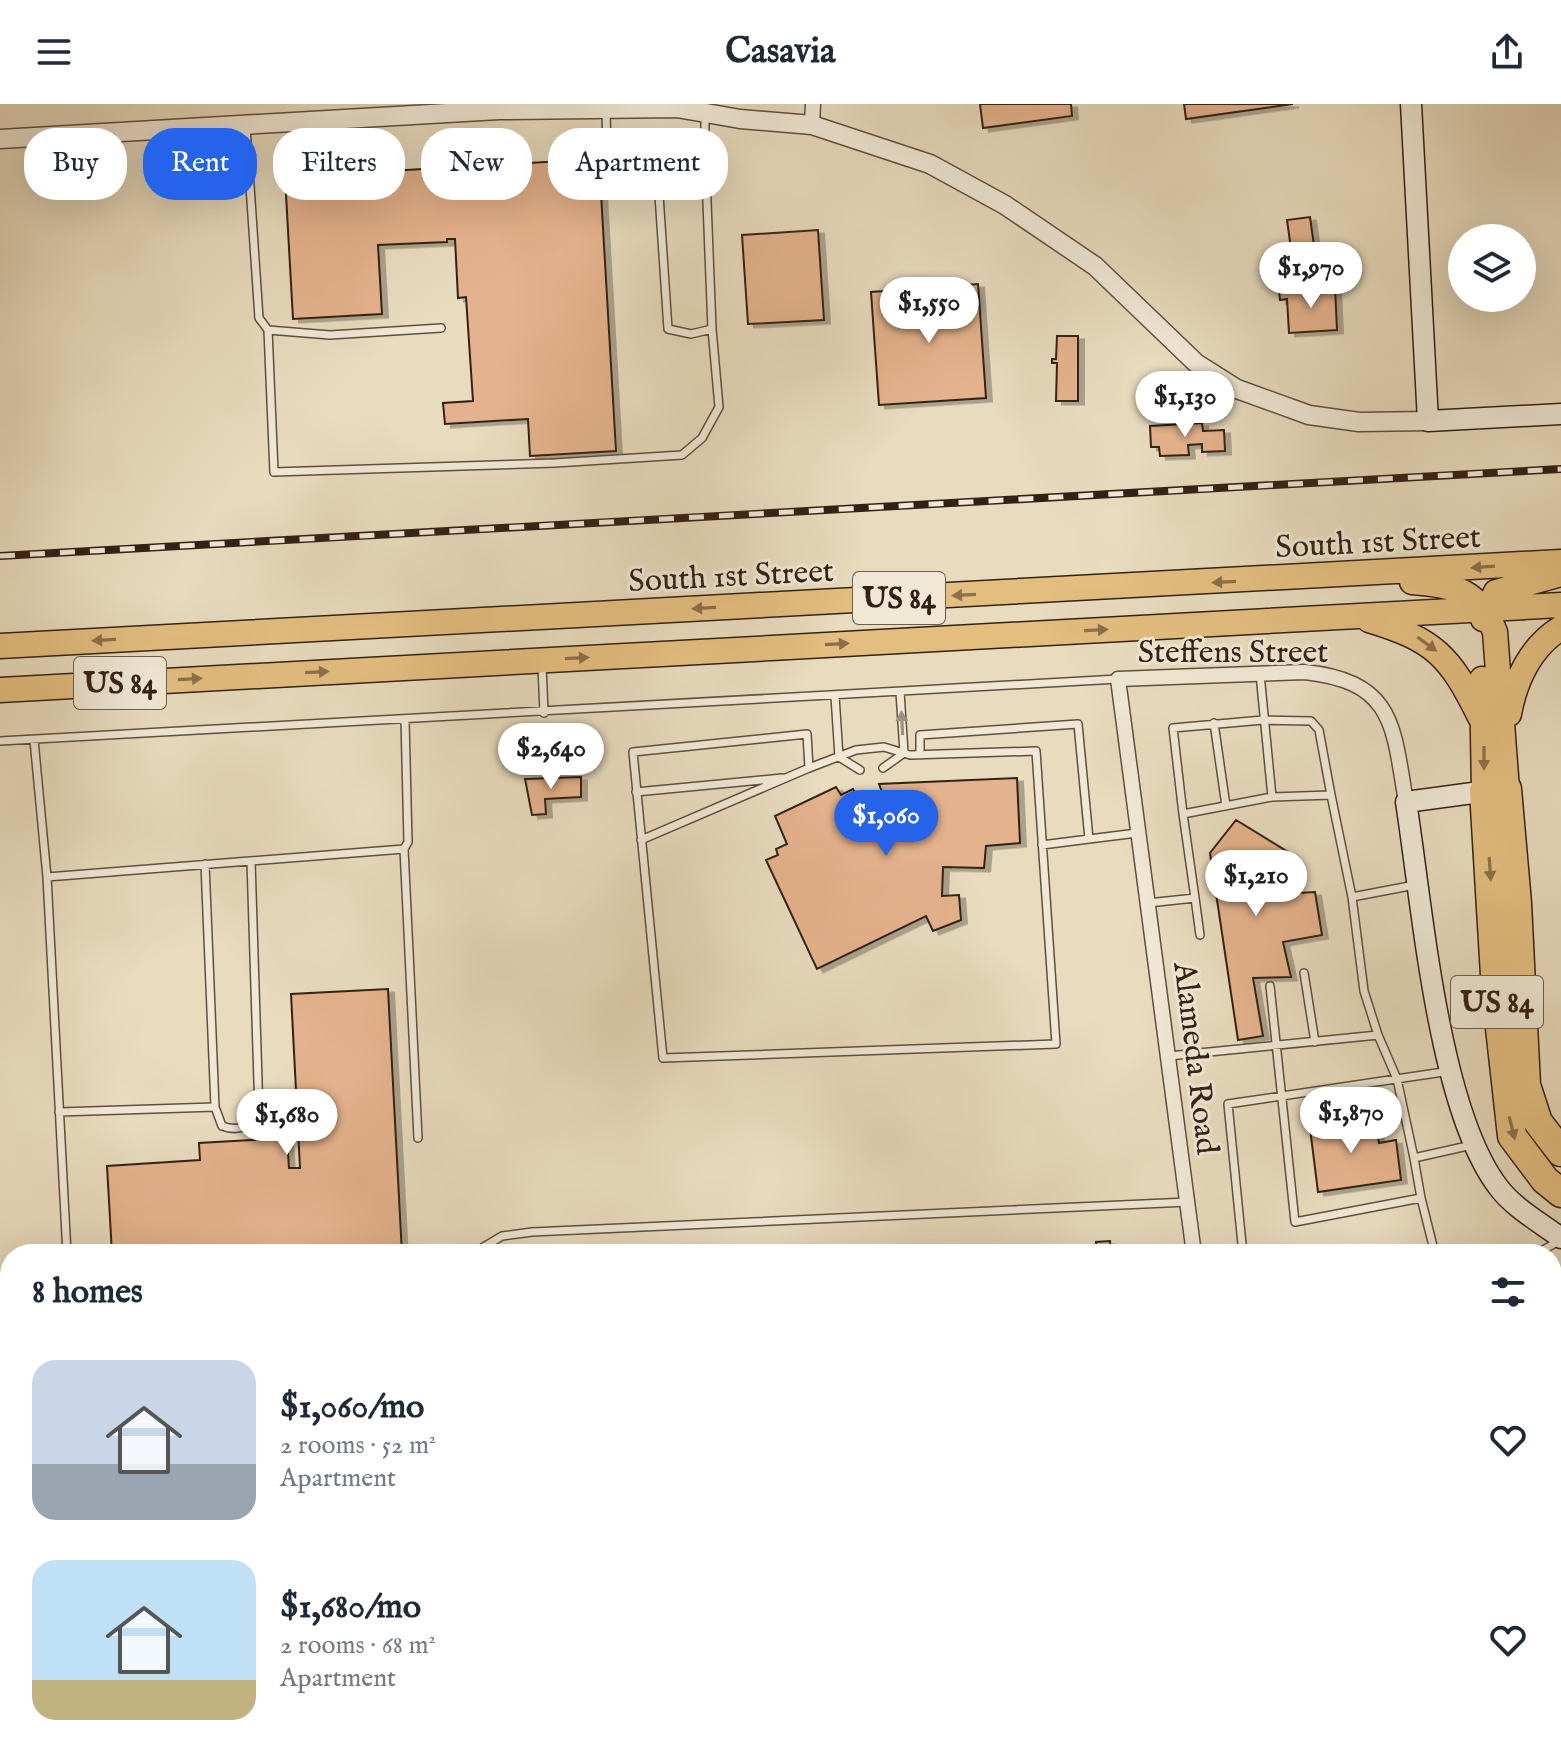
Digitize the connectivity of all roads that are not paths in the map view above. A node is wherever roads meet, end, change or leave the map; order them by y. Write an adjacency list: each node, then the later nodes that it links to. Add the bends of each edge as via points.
1 (813, 104): 6 (street)
2 (1411, 104): 16 (main road)
3 (606, 109): 4 (street); 5 (street); 7 (lane)
4 (705, 113): 6 (street); 8 (lane)
5 (246, 125): 9 (street); 14 (lane, via 259,318)
6 (812, 125): 16 (street, via 930,164 1005,205 1095,266 1196,363 1237,389 1309,415 1359,422)
7 (606, 128)
8 (705, 128)
9 (0, 139)
10 (659, 200): 13 (lane, via 668,329 691,334)
11 (707, 200): 13 (lane)
12 (441, 328): 14 (lane, via 330,335)
13 (712, 329): 14 (lane, via 719,407 702,438 682,455 274,472)
14 (268, 330)
15 (1561, 414): 16 (main road)
16 (1428, 421)
17 (1561, 562): 19 (highway, South 1st Street / US 84, one-way to 19)
18 (1561, 574): 21 (highway, via 1511,585 1496,592)
19 (1317, 577): 21 (highway, via 1434,583 1456,589); 23 (highway, South 1st Street / US 84, one-way to 23)
20 (1561, 605): 21 (highway)
21 (1486, 608): 22 (highway); 36 (highway, via 1480,630); 39 (highway, via 1495,632)
22 (1355, 616): 26 (highway, US 84, one-way to 22); 36 (highway, US 84, one-way to 36, via 1418,637 1442,655 1458,673)
23 (538, 617): 25 (highway, South 1st Street / US 84, one-way to 25); 26 (highway)
24 (1561, 628): 39 (highway, via 1528,660 1513,689)
25 (0, 646)
26 (542, 660): 29 (highway, US 84, one-way to 26); 32 (lane)
27 (1260, 674): 28 (street, Steffens Street); 34 (lane); 51 (street, Steffens Street, via 1336,675 1362,687 1383,707 1392,726)
28 (1118, 679): 30 (lane); 54 (street, Alameda Road)
29 (0, 690)
30 (900, 692): 31 (lane); 40 (lane, one-way to 30)
31 (835, 696): 32 (lane); 42 (lane)
32 (544, 713): 33 (lane)
33 (405, 720): 37 (lane); 58 (lane)
34 (1263, 720): 35 (lane); 49 (lane, via 1311,721 1319,730); 50 (lane)
35 (1214, 723): 52 (lane); 53 (lane, via 1173,728)
36 (1485, 725): 47 (highway, US 84, one-way to 47)
37 (34, 740): 38 (lane); 61 (lane)
38 (0, 741)
39 (1504, 752): 47 (highway)
40 (904, 753): 41 (lane); 42 (lane, via 884,747); 44 (lane)
41 (920, 755): 55 (lane, via 920,735 1078,724); 57 (lane, via 1036,751)
42 (839, 757): 43 (lane); 45 (lane)
43 (809, 768): 46 (lane); 48 (lane, via 807,734 633,752)
44 (883, 768)
45 (860, 770)
46 (789, 777): 48 (lane); 56 (lane)
47 (1496, 790): 51 (main road); 80 (highway, via 1517,903 1526,1085 1538,1122); 82 (highway, US 84, one-way to 82, via 1496,992 1512,1136)
48 (636, 792): 56 (lane)
49 (1331, 795): 50 (lane); 63 (lane)
50 (1272, 797): 52 (lane)
51 (1406, 802): 62 (main road)
52 (1226, 806): 53 (lane)
53 (1183, 814): 64 (lane)
54 (1139, 833): 55 (lane); 65 (street, Alameda Road)
55 (1089, 839): 57 (lane)
56 (641, 840): 57 (lane, via 663,1058 1056,1044)
57 (1042, 845)
58 (404, 849): 59 (lane); 78 (lane)
59 (251, 861): 60 (lane); 76 (lane, via 259,1113 245,1127 231,1129 222,1126)
60 (205, 864): 61 (lane); 76 (lane)
61 (47, 877): 77 (lane)
62 (1419, 884): 63 (lane); 73 (main road)
63 (1352, 897): 69 (lane, via 1364,991)
64 (1195, 898): 65 (lane); 66 (lane)
65 (1148, 903): 72 (street, Alameda Road)
66 (1200, 935)
67 (1304, 973): 70 (lane)
68 (1270, 986): 71 (lane)
69 (1378, 1035): 70 (lane); 74 (lane)
70 (1315, 1042): 71 (lane)
71 (1276, 1046): 72 (lane); 75 (lane)
72 (1169, 1056): 84 (street, Alameda Road)
73 (1452, 1071): 74 (lane); 79 (main road)
74 (1397, 1079): 75 (lane); 81 (lane)
75 (1282, 1097): 83 (lane, via 1295,1222); 89 (lane, via 1228,1104)
76 (215, 1107): 77 (lane)
77 (59, 1112): 86 (lane)
78 (418, 1138)
79 (1474, 1145): 81 (lane); 85 (main road, via 1500,1189)
80 (1561, 1152)
81 (1414, 1158): 83 (lane)
82 (1561, 1193)
83 (1421, 1198): 90 (lane)
84 (1188, 1202): 87 (lane, via 532,1232 502,1236); 88 (street, Alameda Road)
85 (1561, 1239)
86 (66, 1244)
87 (489, 1244)
88 (1193, 1244)
89 (1242, 1244)
90 (1432, 1244)

